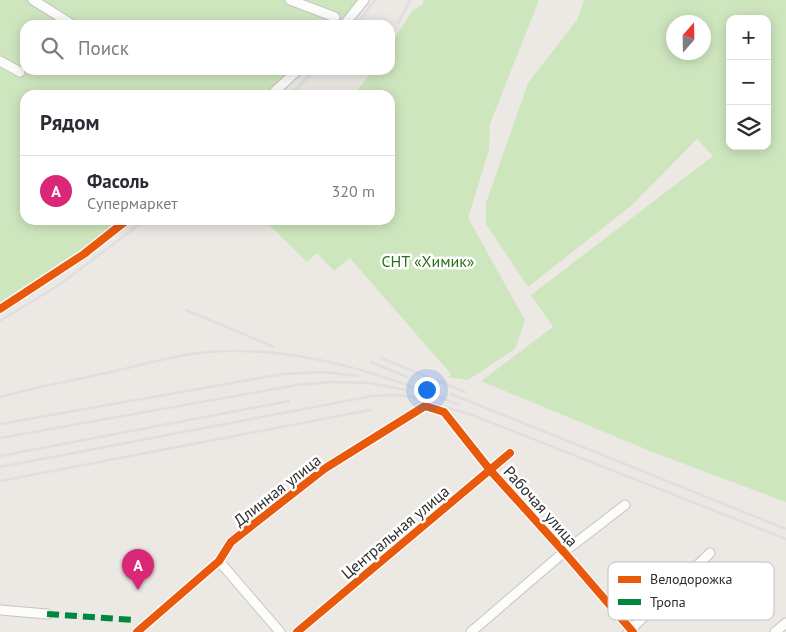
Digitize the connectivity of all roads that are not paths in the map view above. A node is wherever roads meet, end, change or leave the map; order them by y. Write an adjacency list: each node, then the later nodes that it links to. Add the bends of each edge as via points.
1 (33, 0): 5 (street)
2 (290, 0): 4 (street)
3 (364, 0): 6 (street)
4 (335, 17)
5 (65, 20)
6 (348, 20)
7 (0, 61): 8 (street)
8 (20, 72)
9 (293, 75): 10 (street)
10 (277, 90)
11 (121, 225): 12 (street, via 84,254)
12 (0, 309)
13 (425, 406): 15 (street, Рабочая улица, via 444,412); 19 (street, Длинная улица, via 324,470 231,542)
14 (510, 453): 15 (street, Центральная улица)
15 (490, 470): 17 (street, Рабочая улица); 31 (street, Центральная улица)
16 (625, 505): 17 (street)
17 (564, 552): 21 (street, Рабочая улица); 32 (street)
18 (710, 553): 20 (street)
19 (219, 561): 28 (street, Длинная улица); 30 (street)
20 (701, 562)
21 (608, 605)
22 (0, 610): 23 (street)
23 (48, 614)
24 (135, 620): 28 (street)
25 (621, 620): 29 (street, Рабочая улица)
26 (641, 620): 29 (street)
27 (786, 623): 33 (street)
28 (140, 630)
29 (630, 631)
30 (280, 632)
31 (297, 632)
32 (471, 632)
33 (776, 632)

